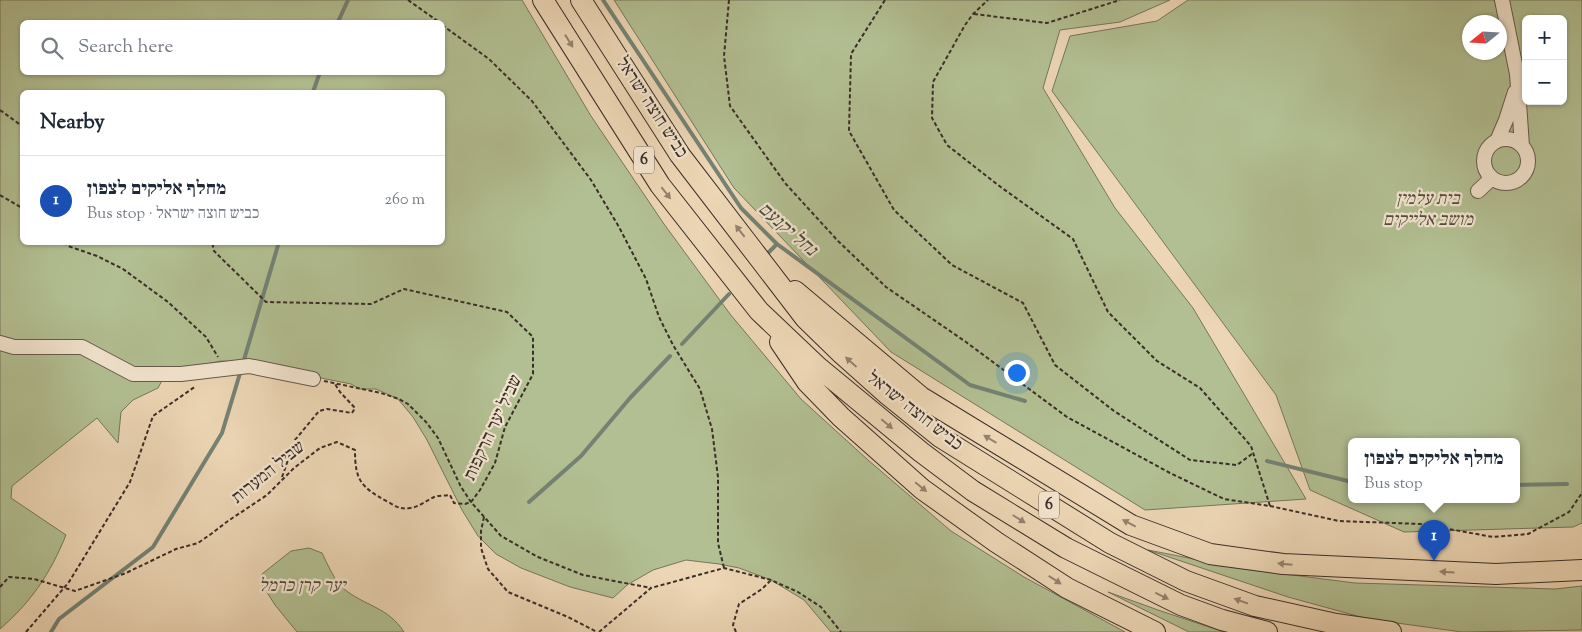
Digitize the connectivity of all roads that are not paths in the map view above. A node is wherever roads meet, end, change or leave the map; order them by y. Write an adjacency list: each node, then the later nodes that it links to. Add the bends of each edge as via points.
1 (543, 0): 10 (highway, כביש חוצה ישראל / 6, one-way to 10, via 660,185)
2 (581, 0): 9 (highway, כביש חוצה ישראל / 6, one-way to 2, via 680,155)
3 (1502, 0): 4 (lane)
4 (1517, 74): 5 (lane, via 1514,98); 6 (lane)
5 (1497, 141): 6 (lane, via 1511,139); 7 (lane, via 1484,158)
6 (1522, 146): 7 (lane, via 1529,159 1525,174 1506,184)
7 (1492, 178): 8 (lane)
8 (1478, 191)
9 (770, 270): 15 (highway, one-way to 9, via 1283,564 1220,556 1131,525 921,397); 18 (highway, כביש חוצה ישראל / 6, one-way to 9, via 1255,606 1186,581 1110,543 933,432 882,390 805,318)
10 (759, 311): 16 (highway, one-way to 16, via 807,382 922,489 1067,588); 17 (highway, כביש חוצה ישראל / 6, one-way to 17, via 818,367 973,491 1066,548 1181,605)
11 (0, 343): 12 (lane, via 82,347 133,374 181,374 249,366)
12 (313, 379)
13 (1582, 560): 15 (highway)
14 (1582, 570): 15 (highway)
15 (1496, 574)
16 (1155, 632)
17 (1267, 632)
18 (1391, 632)

